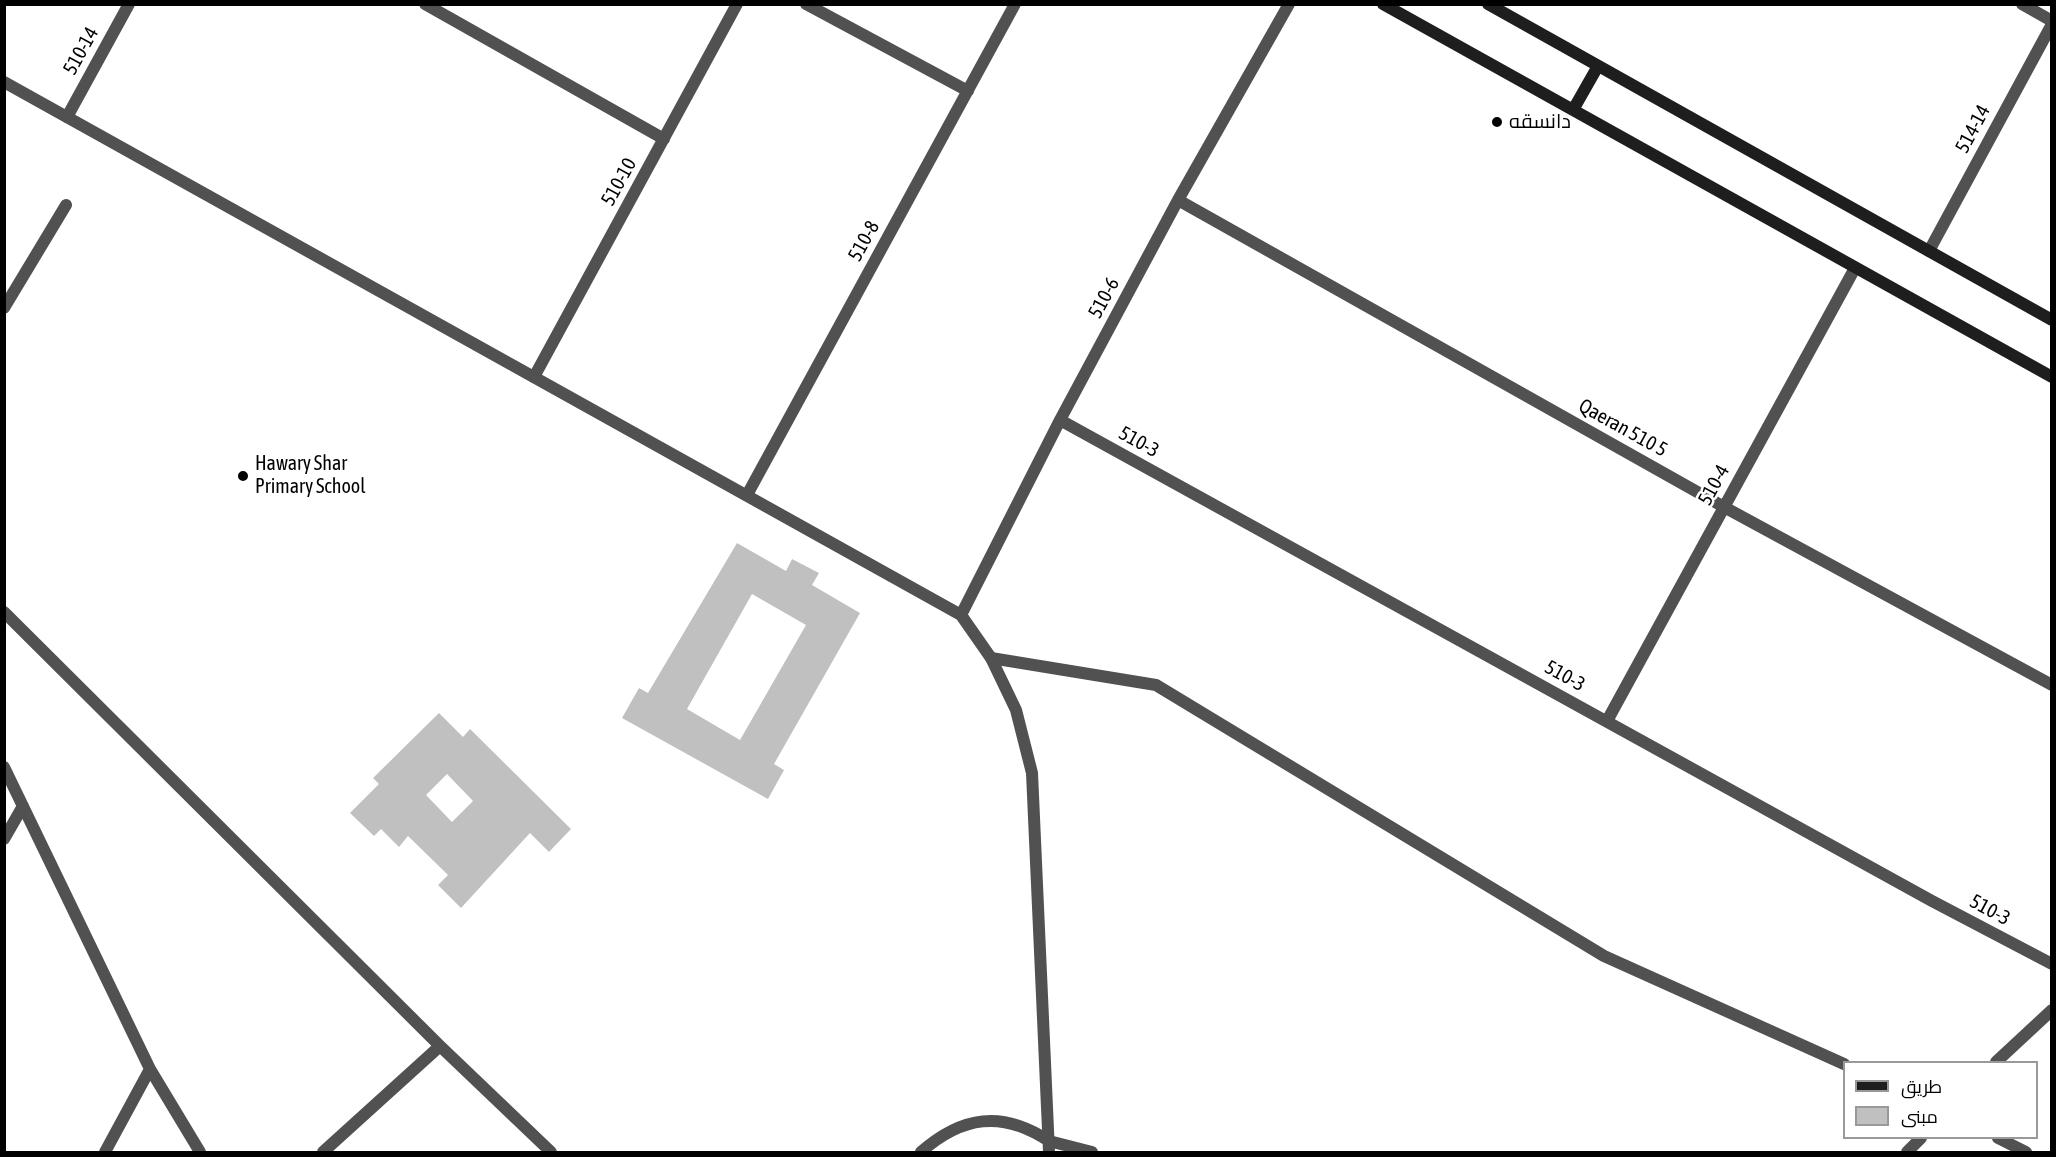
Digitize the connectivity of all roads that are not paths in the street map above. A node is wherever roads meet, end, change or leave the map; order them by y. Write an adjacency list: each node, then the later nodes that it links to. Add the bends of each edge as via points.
1 (129, 4): 15 (street, 510-14)
2 (425, 4): 16 (street)
3 (737, 4): 16 (street, 510-10)
4 (806, 4): 13 (street)
5 (1015, 4): 13 (street, 510-8)
6 (1289, 4): 17 (street, 510-6)
7 (1383, 4): 14 (main road)
8 (1488, 4): 11 (main road)
9 (2022, 4): 10 (street)
10 (2052, 23): 19 (street, 514-14)
11 (1598, 66): 14 (main road); 19 (main road)
12 (4, 82): 15 (street)
13 (968, 91): 26 (street, 510-8)
14 (1573, 110): 20 (main road)
15 (67, 117): 23 (street)
16 (664, 139): 23 (street, 510-10)
17 (1178, 201): 25 (street, 510-6); 27 (street, Qaeran 510 5)
18 (66, 205): 21 (street)
19 (1929, 251): 22 (main road)
20 (1855, 268): 24 (main road); 27 (street, 510-4)
21 (4, 308)
22 (2052, 320)
23 (534, 377): 26 (street)
24 (2052, 377)
25 (1060, 420): 29 (street, 510-6); 32 (street, 510-3)
26 (747, 495): 29 (street)
27 (1724, 507): 31 (street, Qaeran 510 5); 32 (street, 510-4)
28 (4, 612): 38 (street)
29 (961, 615): 30 (street)
30 (991, 658): 40 (street, via 1156,684 1604,956); 44 (street, via 1016,710 1032,773)
31 (2052, 686)
32 (1606, 722): 36 (street, 510-3)
33 (4, 766): 34 (street)
34 (23, 806): 35 (street); 41 (street)
35 (4, 839)
36 (2052, 964)
37 (2052, 1010): 39 (street)
38 (440, 1046): 47 (street); 48 (street)
39 (1997, 1061)
40 (1843, 1063)
41 (150, 1069): 45 (street); 46 (street)
42 (1919, 1139): 51 (street)
43 (2002, 1139): 52 (street)
44 (1049, 1147): 49 (street, via 1035,1132 1019,1125 986,1120 954,1129); 50 (street)
45 (105, 1152)
46 (200, 1152)
47 (323, 1152)
48 (551, 1152)
49 (921, 1152)
50 (1092, 1152)
51 (1907, 1152)
52 (2026, 1152)

